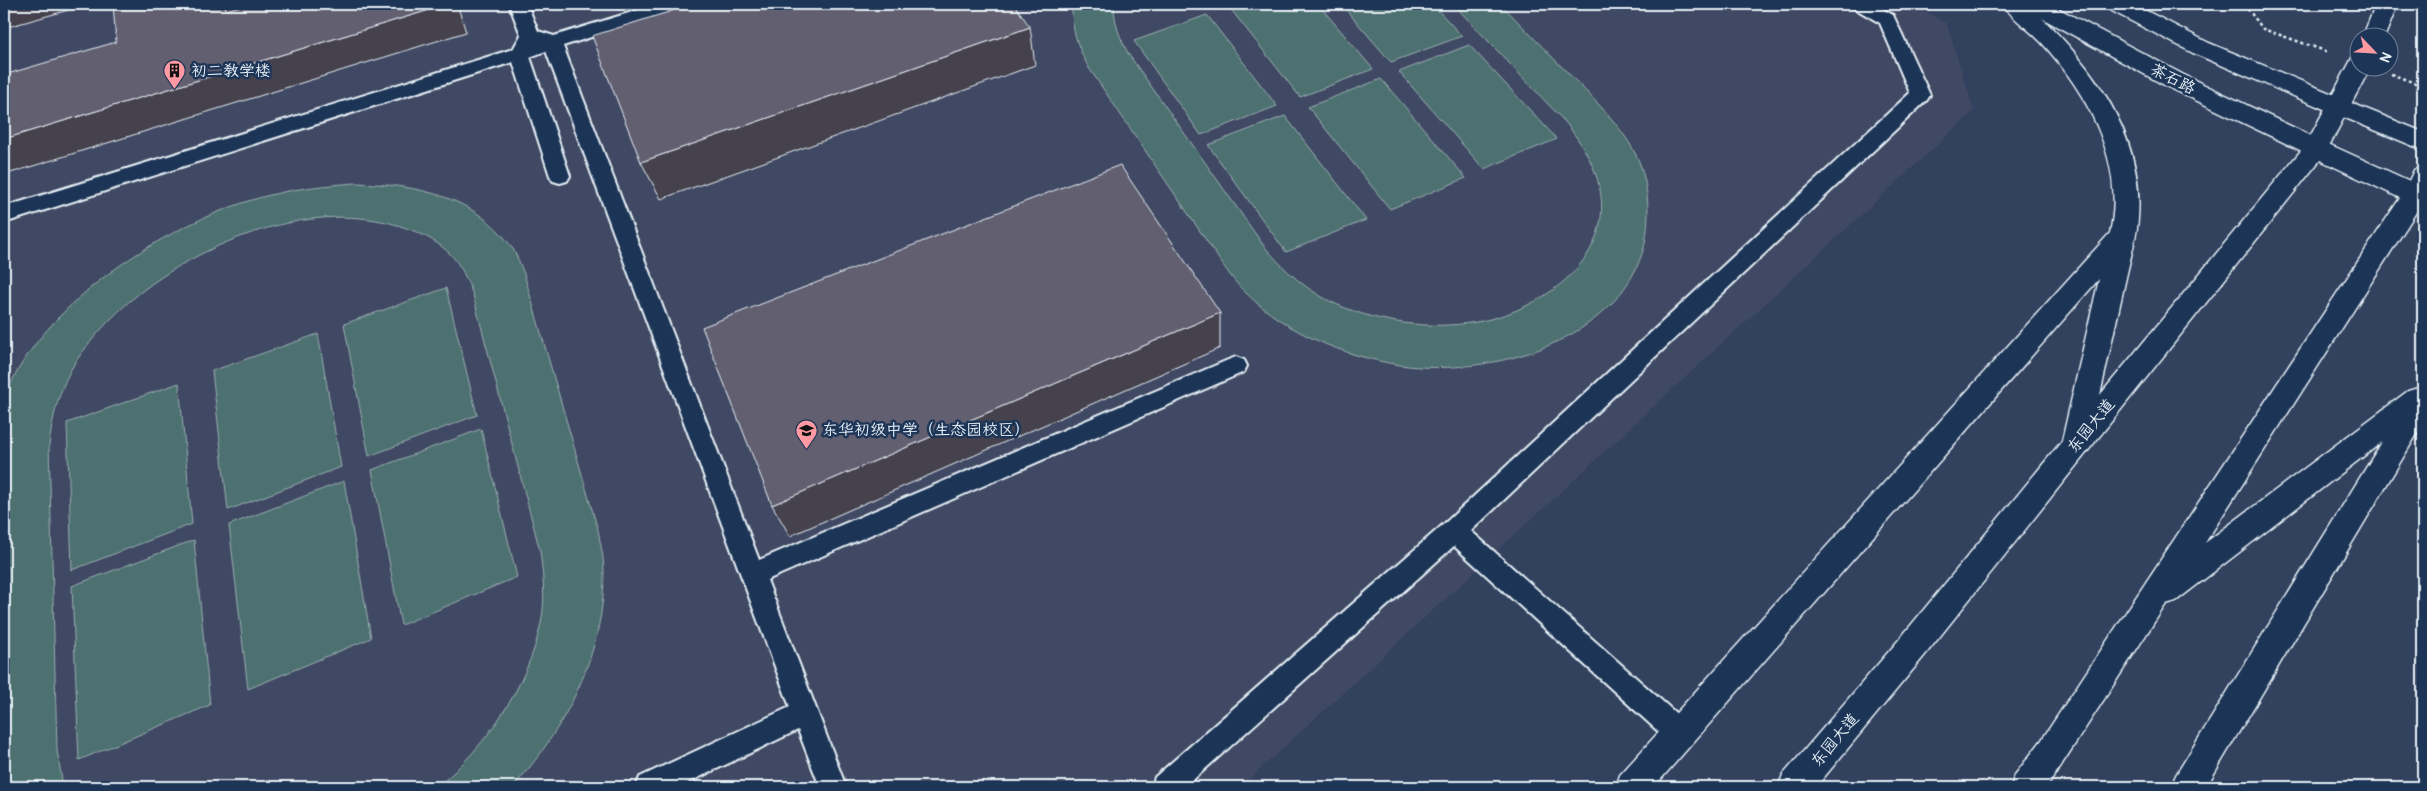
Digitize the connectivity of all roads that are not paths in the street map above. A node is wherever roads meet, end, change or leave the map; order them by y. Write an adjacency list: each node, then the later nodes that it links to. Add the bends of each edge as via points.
1 (518, 4): 9 (lane)
2 (678, 4): 10 (lane)
3 (1860, 4): 24 (lane, via 1887,19 1920,95)
4 (2014, 4): 19 (main road, via 2049,36 2083,78 2109,123 2124,170 2126,218)
5 (2033, 4): 15 (main road, 茶石路, via 2174,80)
6 (2116, 4): 13 (main road, via 2201,48)
7 (2387, 4): 8 (main road)
8 (2377, 28)
9 (530, 35): 10 (lane); 11 (lane)
10 (552, 42): 11 (lane); 25 (lane)
11 (520, 54): 16 (lane); 18 (lane)
12 (2353, 78): 13 (main road, 东园大道)
13 (2338, 106): 14 (main road); 15 (main road, 东园大道)
14 (2423, 141)
15 (2316, 148): 17 (main road); 23 (main road, 东园大道)
16 (560, 176)
17 (2420, 190): 26 (main road)
18 (4, 215)
19 (2123, 235): 23 (main road); 28 (main road)
20 (1236, 366): 25 (lane)
21 (2423, 395): 26 (main road)
22 (2423, 400): 35 (main road)
23 (2074, 447): 33 (main road, 东园大道)
24 (1454, 531): 28 (lane); 31 (lane)
25 (753, 574): 27 (lane)
26 (2150, 603): 34 (main road)
27 (805, 713): 29 (lane); 30 (lane)
28 (1680, 734): 32 (main road)
29 (650, 787)
30 (833, 787)
31 (1165, 787)
32 (1632, 787)
33 (1795, 787)
34 (2027, 787)
35 (2188, 787)

